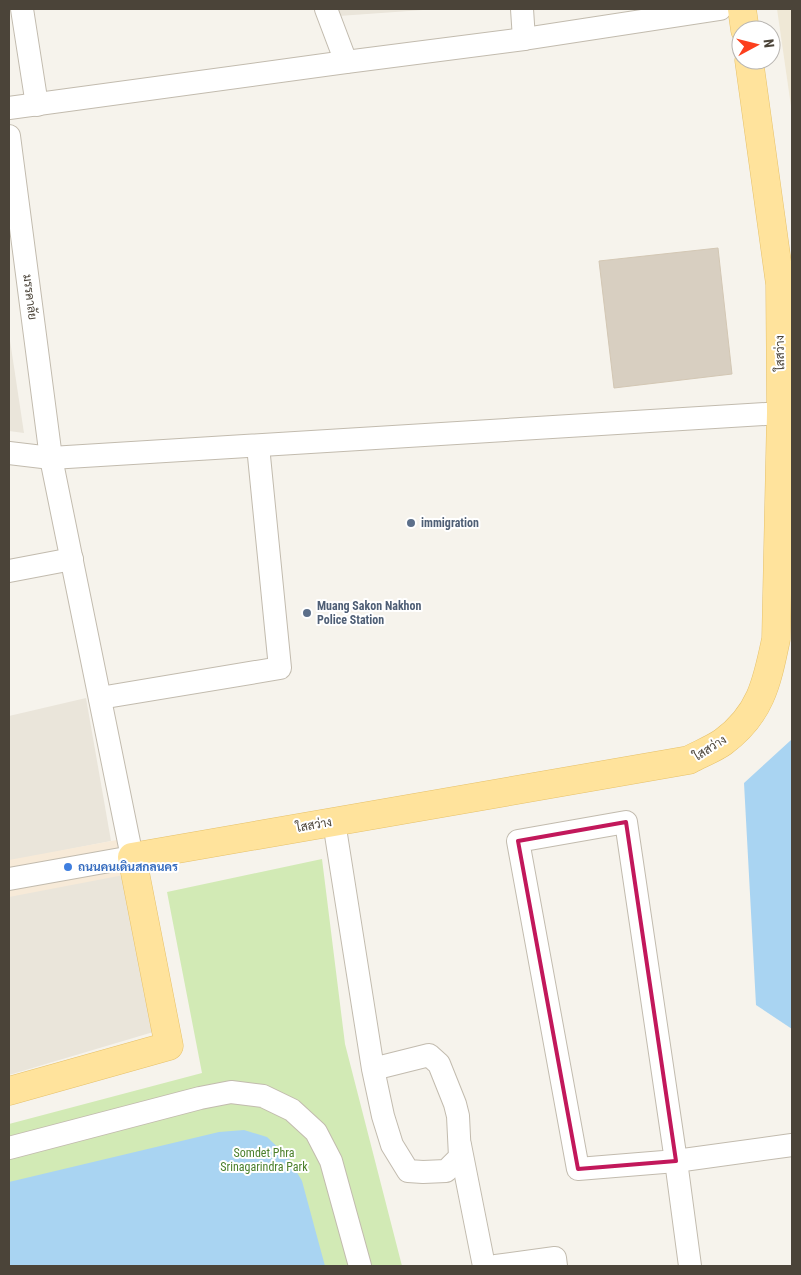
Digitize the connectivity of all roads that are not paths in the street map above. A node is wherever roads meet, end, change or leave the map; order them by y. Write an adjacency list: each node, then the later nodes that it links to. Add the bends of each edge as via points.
1 (22, 9): 8 (street)
2 (326, 9): 6 (street)
3 (522, 9): 5 (street)
4 (720, 9): 5 (street)
5 (524, 38): 6 (street)
6 (346, 62): 8 (street)
7 (750, 70): 11 (main road, ใสสว่าง, via 780,284)
8 (36, 105): 9 (street)
9 (9, 108)
10 (9, 136): 14 (street, มรรคาลัย)
11 (787, 414): 12 (street); 18 (main road, ใสสว่าง, via 776,639 763,691 745,722 722,742 689,760)
12 (258, 446): 14 (street); 17 (street, via 280,668)
13 (9, 453): 14 (street)
14 (51, 458): 15 (street, มรรคาลัย)
15 (72, 559): 16 (street); 17 (street, มรรคาลัย)
16 (9, 571)
17 (100, 698): 19 (street, มรรคาลัย)
18 (334, 822): 19 (main road, ใสสว่าง); 21 (street)
19 (132, 857): 20 (street, ใสสว่าง); 22 (main road, via 169,1046)
20 (9, 879)
21 (372, 1069): 23 (street, via 429,1055 439,1064 454,1104); 23 (street, via 392,1145 408,1171 446,1171 460,1157)
22 (9, 1091)
23 (460, 1144): 28 (street)
24 (792, 1145): 26 (street)
25 (9, 1148): 27 (street, via 232,1092 263,1096 292,1110 316,1132 331,1161)
26 (676, 1161): 26 (street, via 578,1170 518,840 626,822); 31 (street)
27 (360, 1266)
28 (484, 1266)
29 (496, 1266): 30 (street, via 555,1258)
30 (556, 1266)
31 (690, 1266)

